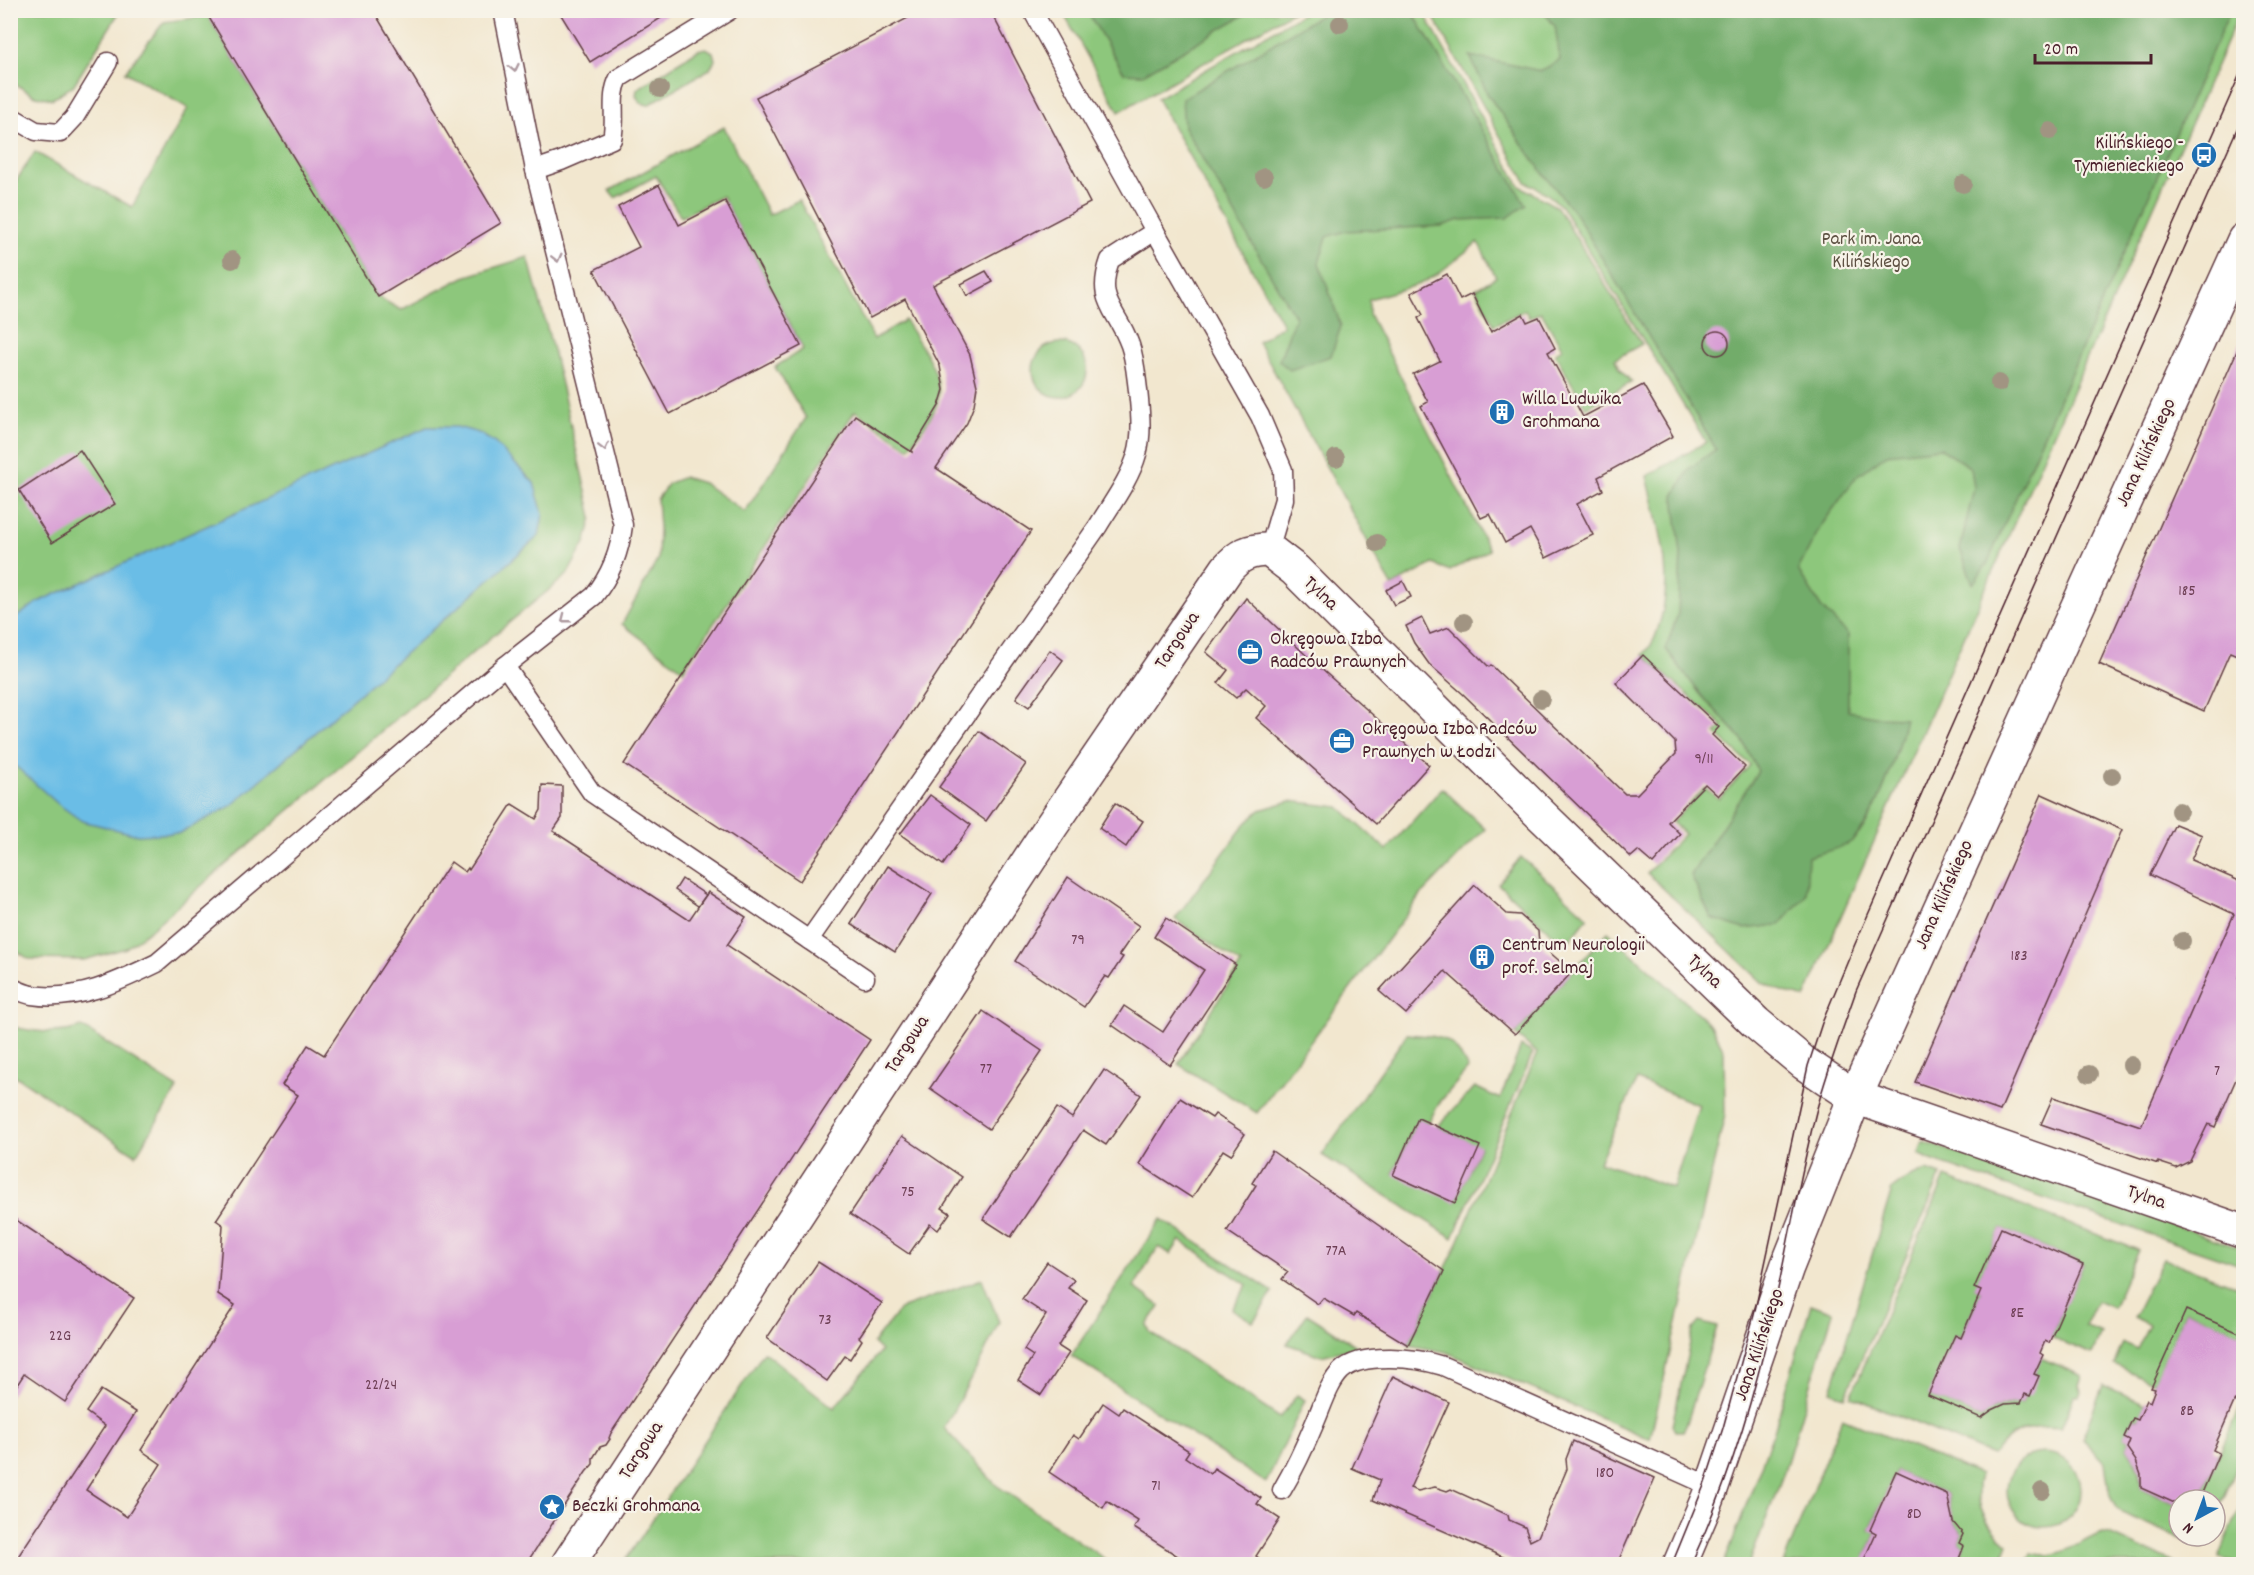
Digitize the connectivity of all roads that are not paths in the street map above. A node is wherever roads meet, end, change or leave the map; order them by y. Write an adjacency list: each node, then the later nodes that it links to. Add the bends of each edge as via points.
1 (503, 10): 6 (lane, one-way to 6)
2 (730, 10): 6 (lane, via 619,78 614,89 612,139)
3 (1032, 10): 7 (lane)
4 (108, 62): 5 (lane, via 74,118 60,133 36,131)
5 (10, 116)
6 (535, 170): 10 (lane, one-way to 10, via 623,525 621,543 604,583 594,596)
7 (1155, 231): 9 (lane, via 1260,416 1283,470 1284,499); 11 (lane, via 1110,260 1103,285 1135,364 1141,431 1130,473 1098,526)
8 (2244, 240): 14 (street, Jana Kilińskiego)
9 (1269, 550): 14 (street, Tylna, via 1350,623 1756,1023 1804,1063); 18 (street, Targowa, via 1247,552 1227,569 1050,828)
10 (505, 666): 11 (lane, via 592,793); 13 (lane, via 157,963 84,993 32,995)
11 (809, 940): 12 (lane)
12 (866, 978)
13 (10, 987)
14 (1855, 1097): 15 (street, Tylna); 16 (street, Jana Kilińskiego, via 1787,1268)
15 (2244, 1232)
16 (1712, 1487): 17 (lane, via 1443,1366 1375,1358 1349,1365 1335,1379); 19 (street, Jana Kilińskiego)
17 (1282, 1490)
18 (567, 1564)
19 (1680, 1564)

